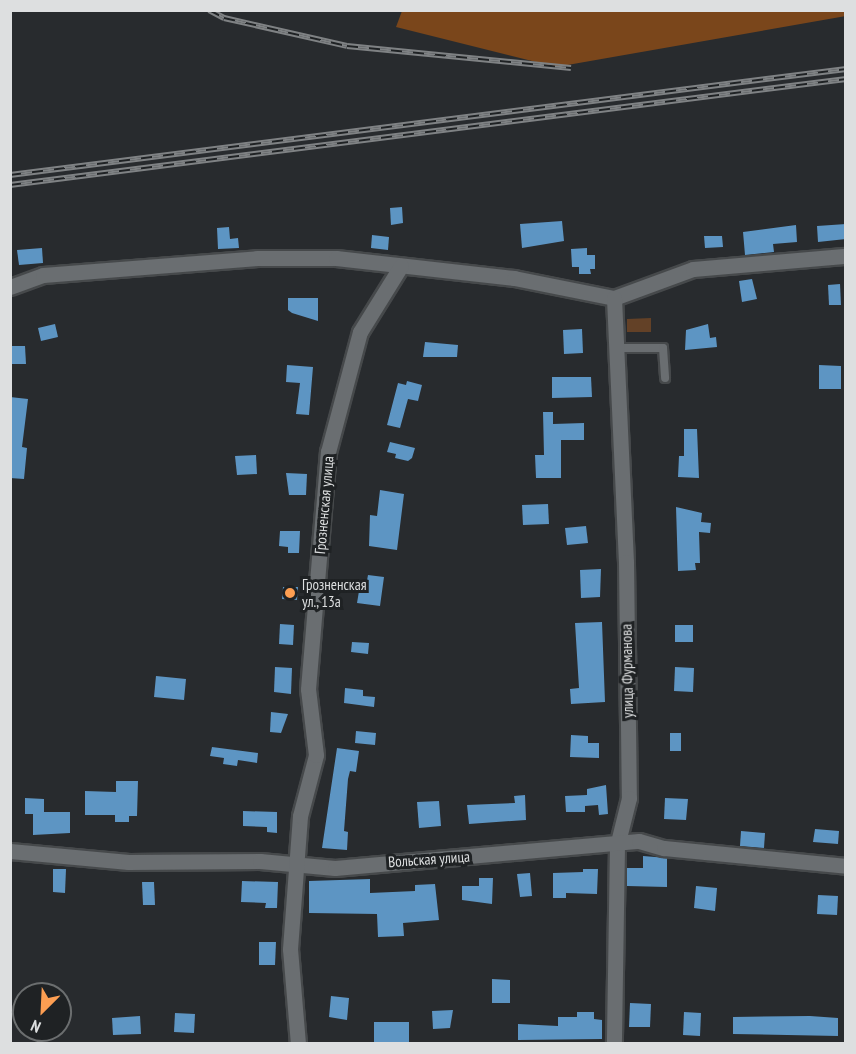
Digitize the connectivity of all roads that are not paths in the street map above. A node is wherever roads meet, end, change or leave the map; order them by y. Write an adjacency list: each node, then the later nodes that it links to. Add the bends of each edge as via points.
1 (846, 256): 4 (street, via 693,269)
2 (401, 266): 3 (street, via 336,258 257,258 43,275); 4 (street, via 514,278); 10 (street, Грозненская улица, via 360,332 328,452 308,689 316,755 300,816)
3 (10, 287)
4 (614, 298): 5 (street, улица Фурманова)
5 (616, 348): 6 (lane, via 663,348); 7 (street, улица Фурманова, via 626,562 629,798)
6 (665, 378)
7 (617, 846): 9 (street, Вольская улица, via 639,841 664,848); 10 (street, Вольская улица, via 335,868); 12 (street, улица Фурманова)
8 (10, 851): 10 (street, Вольская улица, via 128,862 260,861)
9 (846, 866)
10 (296, 867): 11 (street, Грозненская улица, via 290,948)
11 (298, 1044)
12 (614, 1044)

